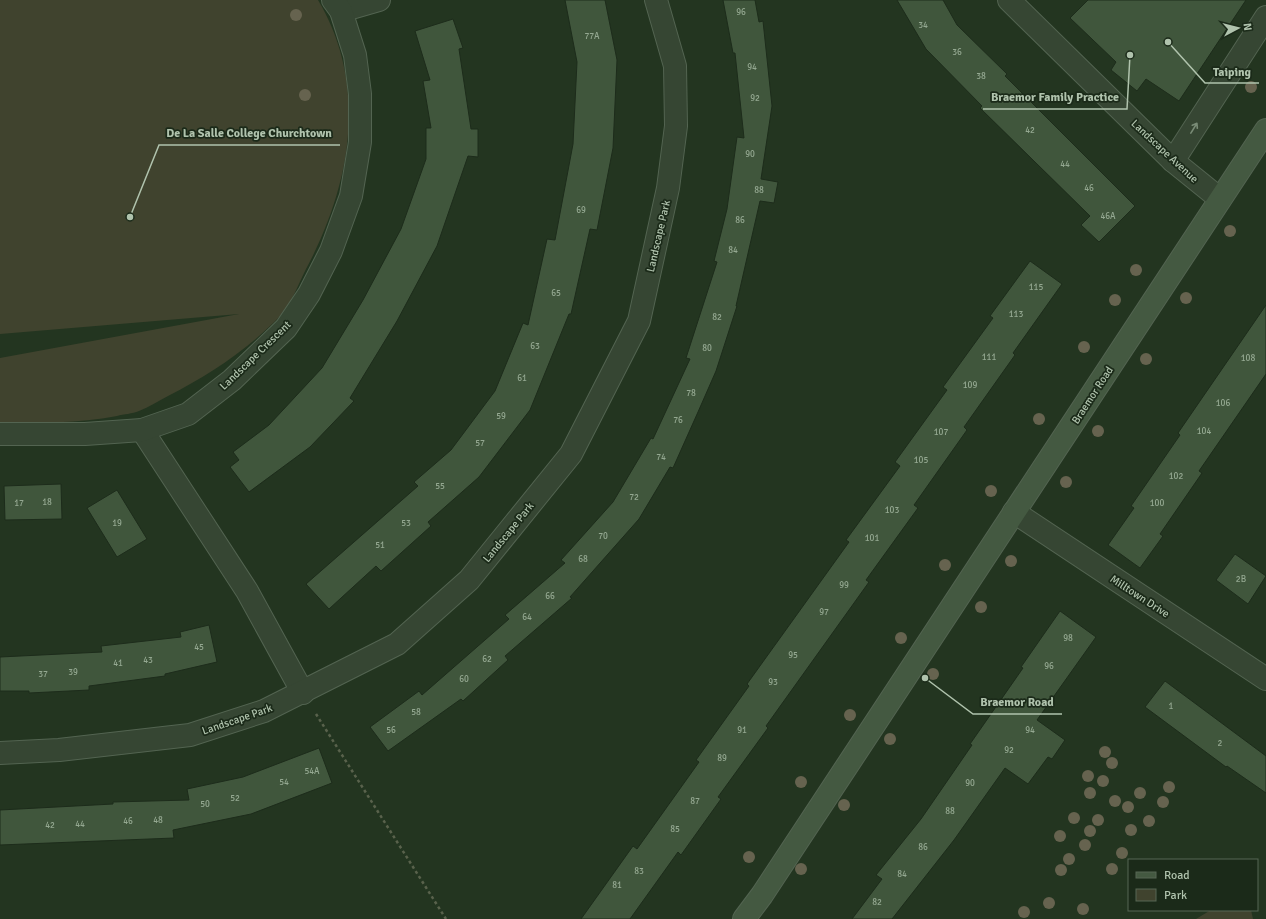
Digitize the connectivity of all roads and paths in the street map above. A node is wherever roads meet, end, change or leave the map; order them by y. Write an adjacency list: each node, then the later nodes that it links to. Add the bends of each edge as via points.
1 (379, 0): 4 (street, Landscape Crescent)
2 (656, 0): 13 (street, Landscape Park, via 675,66 676,126 668,188 639,320 571,454 469,580 397,644)
3 (1009, 0): 7 (street, Landscape Avenue)
4 (337, 5): 9 (street, Landscape Crescent, via 355,55 360,94 360,142 351,196 331,251 309,294 286,328 232,380 188,414)
5 (1266, 17): 7 (street, one-way to 5)
6 (1266, 130): 8 (main road, Braemor Road)
7 (1173, 161): 8 (street, Landscape Avenue)
8 (1220, 199): 11 (main road, Braemor Road)
9 (142, 430): 10 (street, Landscape Crescent, via 85,434); 13 (street, via 248,591)
10 (0, 434)
11 (1014, 512): 12 (street, Milltown Drive); 16 (main road, Braemor Road)
12 (1266, 679)
13 (308, 701): 14 (street, Landscape Park, via 264,711 190,735 59,750); 15 (path)
14 (0, 753)
15 (446, 919)
16 (744, 919)

